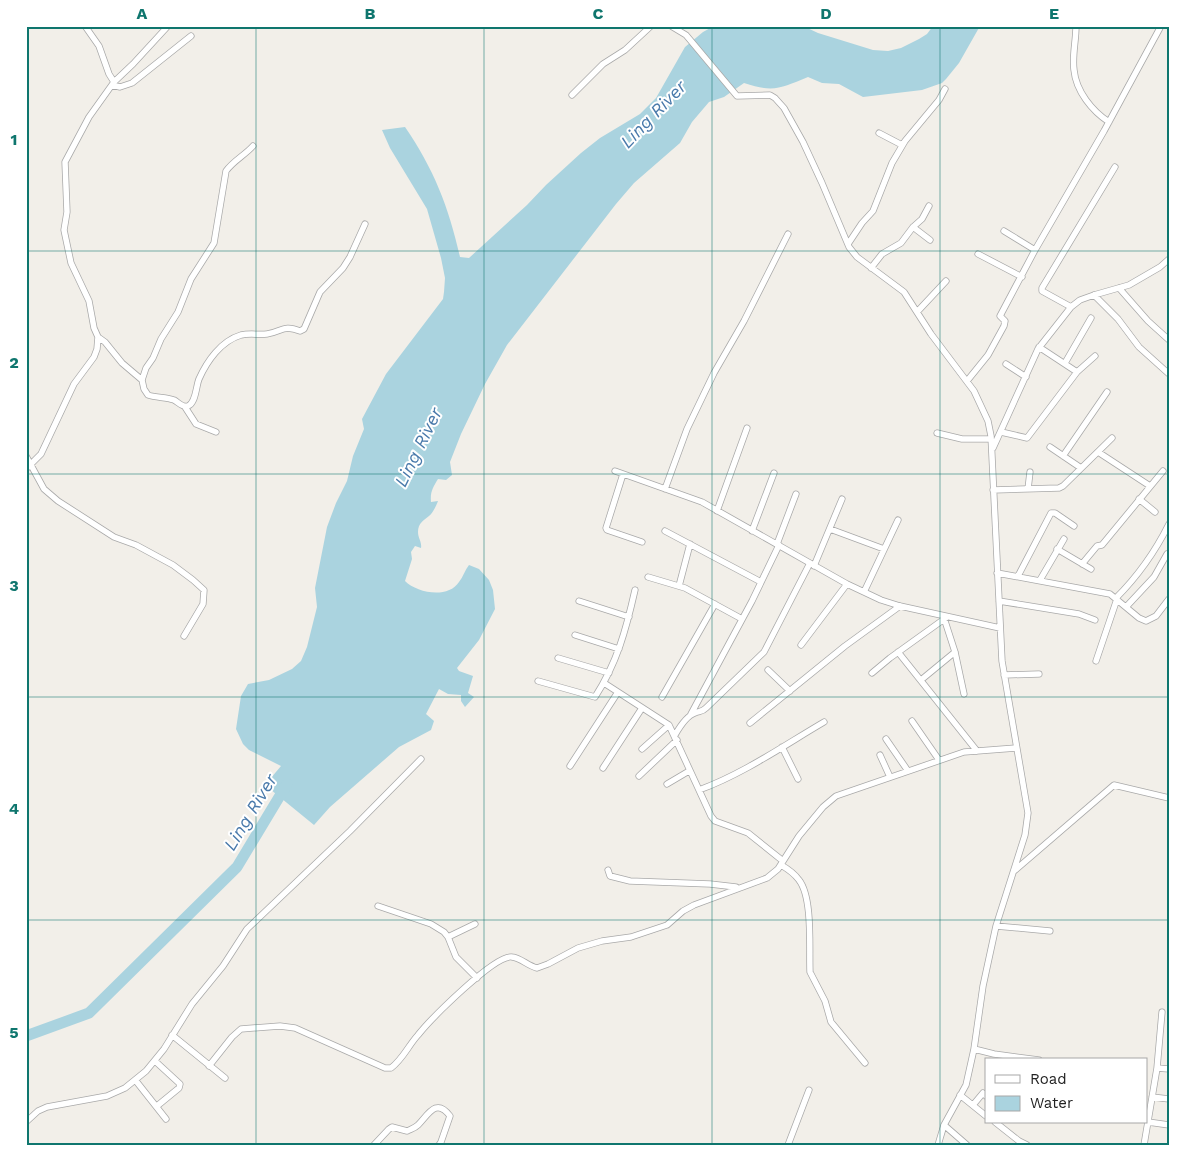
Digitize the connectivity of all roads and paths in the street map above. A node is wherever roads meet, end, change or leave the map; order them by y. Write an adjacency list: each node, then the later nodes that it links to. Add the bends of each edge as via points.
1 (86, 26): 8 (street, via 99,46)
2 (168, 26): 8 (street)
3 (651, 26): 10 (street, via 625,50 603,64)
4 (671, 26): 22 (street, via 686,35 737,96 770,95 784,108)
5 (1076, 26): 11 (street, via 1074,72 1078,86 1093,110)
6 (1161, 26): 11 (street)
7 (191, 36): 8 (street, via 132,84 120,87)
8 (113, 84): 34 (street, via 90,117 66,162 64,230 71,263 89,301)
9 (945, 89): 13 (street)
10 (572, 95)
11 (1109, 122): 23 (street)
12 (879, 133): 13 (street)
13 (902, 145): 22 (street, via 873,212)
14 (253, 146): 43 (street, via 226,171 214,243 192,279)
15 (1115, 167): 31 (street, via 1042,288 1042,291)
16 (929, 206): 18 (street)
17 (366, 224): 46 (street, via 343,268 320,292 304,329 300,331 291,327 269,334 252,333 225,344 205,367 192,402)
18 (912, 227): 21 (street); 26 (street, via 901,243 882,254)
19 (1004, 231): 23 (street)
20 (788, 234): 67 (street, via 686,429)
21 (930, 240)
22 (848, 244): 26 (street)
23 (1035, 250): 27 (street)
24 (978, 254): 27 (street)
25 (1169, 259): 29 (street, via 1140,280)
26 (871, 268): 32 (street, via 904,292)
27 (1022, 277): 44 (street, via 1000,316 1005,321 1004,326 988,355)
28 (946, 281): 32 (street)
29 (1119, 288): 30 (street); 35 (street)
30 (1094, 295): 31 (street); 41 (street, via 1139,347)
31 (1071, 307): 36 (street)
32 (917, 312): 44 (street)
33 (1091, 318): 38 (street)
34 (98, 337): 43 (street); 58 (street, via 96,353 74,384 46,447)
35 (1169, 340)
36 (1039, 347): 38 (street); 42 (street)
37 (1095, 356): 40 (street)
38 (1065, 363): 40 (street)
39 (1006, 364): 42 (street)
40 (1077, 372): 49 (street, via 1027,438)
41 (1169, 374)
42 (1026, 377): 49 (street)
43 (142, 380): 46 (street, via 148,395 175,400)
44 (967, 381): 52 (street, via 988,421)
45 (1107, 392): 57 (street)
46 (185, 407): 48 (street, via 196,424)
47 (747, 428): 73 (street)
48 (216, 432)
49 (1001, 432): 54 (street)
50 (937, 433): 52 (street, via 962,439)
51 (1112, 438): 55 (street)
52 (991, 439): 54 (street)
53 (1050, 447): 57 (street)
54 (992, 450): 69 (street)
55 (1098, 452): 59 (street); 66 (street)
56 (26, 456): 58 (street)
57 (1063, 456): 59 (street)
58 (32, 465): 60 (street); 113 (street, via 44,489 58,501 114,537 173,565 204,590 203,604)
59 (1081, 468): 68 (street, via 1058,488)
60 (26, 469)
61 (615, 471): 65 (street)
62 (1163, 471): 66 (street)
63 (1030, 472): 68 (street)
64 (774, 473): 79 (street)
65 (623, 474): 67 (street); 82 (street, via 606,528)
66 (1150, 486): 72 (street)
67 (665, 489): 73 (street, via 702,502)
68 (1028, 489): 69 (street)
69 (993, 490): 91 (street)
70 (796, 494): 84 (street)
71 (842, 499): 78 (street)
72 (1139, 499): 74 (street); 89 (street, via 1102,545 1097,546)
73 (716, 511): 79 (street)
74 (1155, 512)
75 (898, 520): 85 (street)
76 (1169, 524): 100 (street, via 1140,571)
77 (1074, 526): 93 (street, via 1051,513)
78 (830, 529): 85 (street); 88 (street)
79 (752, 531): 84 (street)
80 (665, 532): 83 (street)
81 (1064, 539): 86 (street)
82 (642, 542)
83 (690, 544): 95 (street); 97 (street)
84 (778, 545): 88 (street); 95 (street)
85 (884, 549): 99 (street)
86 (1058, 549): 89 (street); 94 (street)
87 (1167, 554): 106 (street, via 1154,578)
88 (812, 564): 96 (street); 133 (street, via 764,652 706,708)
89 (1082, 564): 90 (street)
90 (1091, 569)
91 (997, 572): 93 (street); 103 (street)
92 (648, 576): 97 (street)
93 (1018, 576): 94 (street)
94 (1040, 580): 100 (street, via 1110,594)
95 (761, 582): 109 (street)
96 (847, 584): 99 (street); 114 (street)
97 (679, 586): 104 (street)
98 (635, 590): 107 (street)
99 (864, 592): 105 (street)
100 (1116, 598): 106 (street); 119 (street)
101 (1169, 599): 106 (street, via 1156,616 1148,620 1139,618)
102 (579, 601): 107 (street)
103 (999, 601): 110 (street, via 1079,614); 111 (street)
104 (715, 604): 109 (street); 131 (street)
105 (900, 606): 108 (street); 128 (street)
106 (1126, 607)
107 (629, 616): 115 (street)
108 (946, 617): 111 (street); 116 (street); 117 (street)
109 (742, 618): 133 (street)
110 (1095, 620)
111 (1000, 628): 124 (street)
112 (575, 635): 115 (street)
113 (184, 636)
114 (801, 645)
115 (619, 649): 122 (street)
116 (898, 652): 121 (street); 125 (street)
117 (955, 652): 125 (street); 130 (street)
118 (558, 658): 122 (street)
119 (1096, 661)
120 (768, 670): 128 (street)
121 (872, 673)
122 (609, 674): 127 (street)
123 (1039, 674): 124 (street)
124 (1004, 675): 141 (street)
125 (921, 680): 143 (street)
126 (538, 681): 127 (street, via 595,697)
127 (604, 683): 129 (street)
128 (790, 691): 135 (street)
129 (618, 692): 132 (street); 147 (street)
130 (964, 694)
131 (662, 697)
132 (642, 708): 137 (street); 148 (street)
133 (691, 716): 138 (street)
134 (912, 721): 146 (street)
135 (750, 722)
136 (824, 722): 140 (street)
137 (669, 725): 138 (street); 142 (street)
138 (676, 738): 149 (street); 151 (street)
139 (886, 739): 150 (street)
140 (782, 746): 153 (street); 155 (street, via 715,785)
141 (1016, 748): 143 (street); 159 (street, via 1028,813 1025,835)
142 (642, 749)
143 (977, 751): 146 (street)
144 (880, 755): 152 (street)
145 (421, 759): 168 (street, via 247,929)
146 (939, 760): 150 (street)
147 (570, 766)
148 (603, 768)
149 (690, 771): 154 (street); 155 (street)
150 (908, 771): 152 (street)
151 (640, 776)
152 (890, 777): 157 (street, via 836,796 799,836)
153 (798, 779)
154 (667, 784)
155 (699, 790): 157 (street, via 715,821 748,833)
156 (1169, 798): 159 (street, via 1114,785)
157 (782, 863): 160 (street, via 767,878); 172 (street, via 799,880 807,898 812,980 825,1001 831,1022)
158 (608, 870): 160 (street, via 610,876 630,881)
159 (1012, 872): 163 (street)
160 (738, 888): 166 (street, via 694,904 667,925 631,937 578,948 537,968 509,956)
161 (378, 906): 165 (street, via 431,924)
162 (475, 924): 165 (street)
163 (996, 926): 164 (street); 169 (street)
164 (1050, 931)
165 (448, 937): 166 (street, via 456,957)
166 (477, 978): 173 (street, via 418,1035 391,1068 295,1028 280,1026 241,1029)
167 (1162, 1012): 174 (street)
168 (172, 1035): 171 (street); 173 (street)
169 (974, 1049): 170 (street); 179 (street, via 966,1085)
170 (1009, 1058)
171 (155, 1061): 177 (street); 184 (street, via 180,1084)
172 (865, 1063)
173 (209, 1066): 176 (street)
174 (1157, 1068): 175 (street); 181 (street)
175 (1169, 1069)
176 (225, 1078)
177 (136, 1081): 184 (street); 187 (street, via 107,1096 47,1107)
178 (809, 1090): 195 (street)
179 (960, 1095): 183 (street); 191 (street)
180 (985, 1095): 183 (street, via 983,1093)
181 (1152, 1098): 182 (street); 188 (street)
182 (1169, 1099)
183 (973, 1105): 185 (street)
184 (157, 1106): 186 (street)
185 (985, 1115)
186 (166, 1119)
187 (26, 1122)
188 (1148, 1122): 192 (street)
189 (997, 1124): 198 (street)
190 (1148, 1124): 199 (street)
191 (944, 1125): 196 (street); 197 (street)
192 (1169, 1125)
193 (374, 1145): 194 (street, via 388,1129 392,1127 404,1132 415,1128 436,1108 450,1116)
194 (439, 1145)
195 (788, 1145)
196 (938, 1145)
197 (967, 1145)
198 (1027, 1145)
199 (1144, 1145)

